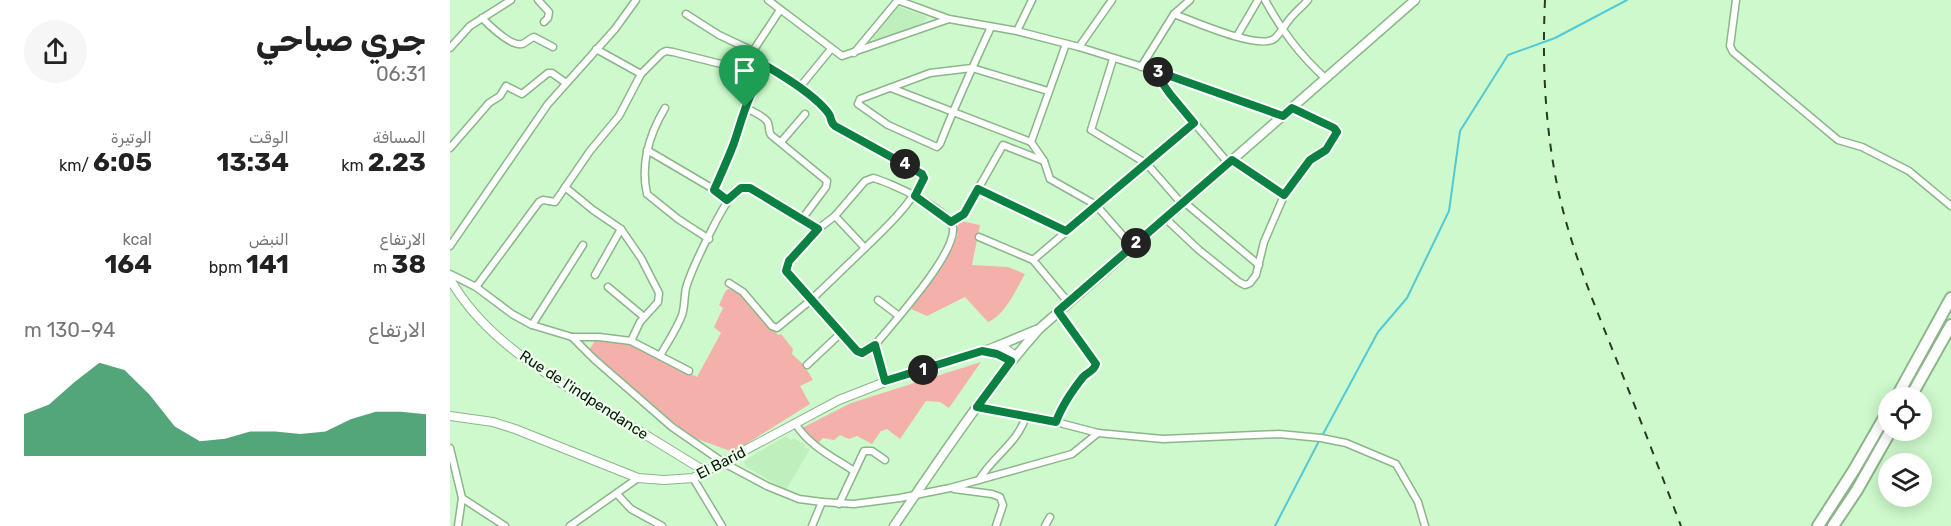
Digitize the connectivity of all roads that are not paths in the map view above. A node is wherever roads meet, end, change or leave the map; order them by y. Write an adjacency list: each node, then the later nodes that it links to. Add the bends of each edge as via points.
1 (538, 0): 19 (street, via 549,12)
2 (636, 0): 28 (street)
3 (768, 0): 14 (street)
4 (898, 0): 18 (street); 31 (street)
5 (1032, 0): 22 (street)
6 (1112, 0): 26 (street)
7 (1190, 0): 16 (street)
8 (1258, 0): 23 (street)
9 (1265, 0): 21 (street)
10 (1308, 0): 21 (street)
11 (1413, 0): 39 (main road)
12 (1736, 0): 68 (street, via 1730,46 1733,52 1838,140 1862,147 1909,171)
13 (507, 1): 17 (street)
14 (780, 10): 29 (street); 30 (street)
15 (686, 14): 30 (street)
16 (1174, 14): 23 (street); 34 (street)
17 (482, 18): 25 (street, via 498,34 518,44 534,37); 27 (street)
18 (949, 19): 20 (street); 31 (street)
19 (544, 22)
20 (991, 27): 22 (street); 35 (street)
21 (1282, 30): 23 (street, via 1267,42); 39 (street)
22 (1017, 31): 24 (street)
23 (1238, 36)
24 (1066, 44): 26 (street); 43 (street)
25 (553, 47)
26 (1079, 47): 32 (street)
27 (450, 48)
28 (596, 49): 37 (street); 40 (street)
29 (831, 49): 31 (street, via 842,56); 41 (street)
30 (753, 51): 33 (street)
31 (853, 53)
32 (1113, 59): 34 (street); 59 (street, via 1091,130)
33 (768, 67): 38 (street); 41 (street)
34 (1140, 67): 36 (street)
35 (972, 68): 42 (street, via 930,73); 43 (street); 47 (street)
36 (1153, 70): 49 (street); 50 (street)
37 (640, 74): 38 (street, via 666,51); 60 (street, via 619,116)
38 (761, 74): 44 (street)
39 (1325, 78): 46 (main road)
40 (566, 83): 55 (street, via 548,73 522,94 506,86 501,96 489,103); 79 (street, via 526,134)
41 (800, 87): 64 (street, via 829,114 835,126 922,174 924,178)
42 (891, 88): 47 (street); 47 (street, via 860,99 858,104 888,125 933,146 940,144)
43 (1048, 91): 53 (street)
44 (745, 107): 52 (street, via 765,119 769,133); 62 (street)
45 (665, 108): 56 (street)
46 (1292, 108): 49 (main road); 63 (street, via 1337,132 1326,150 1310,160)
47 (953, 111): 51 (street)
48 (805, 114): 52 (street)
49 (1283, 116): 58 (main road)
50 (1194, 123): 58 (street); 59 (street)
51 (1008, 133): 53 (street); 54 (street)
52 (781, 142): 71 (street, via 827,183)
53 (1030, 142): 57 (street)
54 (1003, 145): 57 (street); 61 (street)
55 (450, 147)
56 (646, 150): 62 (street); 77 (street, via 649,197)
57 (1044, 161): 67 (street, via 1050,179)
58 (1230, 162): 63 (street); 66 (main road)
59 (1147, 164): 66 (street); 67 (street)
60 (565, 187): 73 (street); 88 (street, via 554,203 543,200 537,204)
61 (978, 189): 72 (street, via 964,214); 75 (street)
62 (714, 190): 65 (street)
63 (1284, 195): 83 (street, via 1264,242)
64 (915, 196): 69 (street, via 869,178); 72 (street); 81 (street)
65 (727, 200): 71 (street, via 745,187); 77 (street)
66 (1183, 203): 70 (main road); 83 (street)
67 (1096, 205): 75 (street); 80 (street)
68 (1951, 206)
69 (835, 216): 74 (street); 81 (street)
70 (1165, 218): 80 (main road); 83 (street, via 1243,284 1250,283)
71 (802, 219): 74 (street)
72 (951, 222): 95 (street, via 948,250)
73 (621, 229): 85 (street); 96 (street, via 659,293 658,302)
74 (818, 229): 91 (street, via 786,268)
75 (1066, 231): 82 (street)
76 (980, 237): 82 (street)
77 (709, 239): 106 (street, via 686,289 681,319)
78 (583, 245): 97 (street)
79 (450, 246)
80 (1132, 246): 93 (main road)
81 (865, 248): 91 (street)
82 (1033, 260): 93 (street)
83 (1259, 265)
84 (450, 274): 88 (street)
85 (595, 275)
86 (450, 279): 125 (street, Rue de l'indpendance, via 468,308 538,369)
87 (729, 283): 91 (street, via 743,292 776,328)
88 (476, 286): 97 (street)
89 (608, 287): 96 (street)
90 (1951, 298): 111 (highway)
91 (811, 300): 100 (street)
92 (878, 300): 95 (street)
93 (1068, 302): 94 (main road)
94 (1058, 311): 99 (main road); 116 (street, via 1096,364 1062,406)
95 (899, 316): 103 (street)
96 (644, 317): 102 (street)
97 (532, 325): 101 (street)
98 (1950, 328): 112 (highway)
99 (1039, 329): 104 (main road); 107 (main road)
100 (840, 334): 103 (street, via 860,353); 108 (street)
101 (572, 337): 102 (street); 123 (street, via 661,419)
102 (631, 341): 106 (street)
103 (875, 345): 110 (street)
104 (995, 347): 105 (street, El Barid); 107 (street, via 1006,349)
105 (982, 351): 107 (street); 110 (street, El Barid)
106 (660, 356): 109 (street)
107 (1013, 358): 113 (main road)
108 (807, 365)
109 (689, 370)
110 (885, 381): 117 (street, El Barid)
111 (1902, 387)
112 (1916, 387)
113 (977, 407): 115 (street); 131 (main road)
114 (450, 416): 126 (street, El Barid, via 516,429)
115 (1026, 417): 116 (street); 128 (street, via 1012,443)
116 (1056, 422): 119 (street)
117 (795, 423): 123 (street, El Barid); 124 (street, via 816,447)
118 (1878, 428): 146 (highway)
119 (1098, 433): 128 (street, via 1072,454); 145 (street, via 1163,439 1279,434 1346,443 1395,464 1418,502)
120 (1885, 441): 147 (highway)
121 (450, 448): 132 (street)
122 (885, 460): 124 (street, via 866,450)
123 (724, 463): 125 (street, El Barid); 133 (street, via 777,491)
124 (854, 471): 134 (street)
125 (706, 472): 127 (street, El Barid)
126 (638, 478): 127 (street, El Barid); 130 (street)
127 (693, 478): 140 (street)
128 (979, 480): 129 (street)
129 (950, 488): 131 (street); 143 (street, via 1000,497 1003,505)
130 (616, 494): 138 (street); 139 (street, via 631,509)
131 (915, 495): 134 (street); 142 (main road)
132 (462, 498): 136 (street); 137 (street)
133 (822, 502): 134 (street); 141 (street)
134 (839, 504)
135 (1050, 518): 144 (street)
136 (458, 526)
137 (505, 526)
138 (570, 526)
139 (662, 526)
140 (722, 526)
141 (812, 526)
142 (894, 526)
143 (996, 526)
144 (1045, 526)
145 (1425, 526)
146 (1818, 526)
147 (1833, 526)

